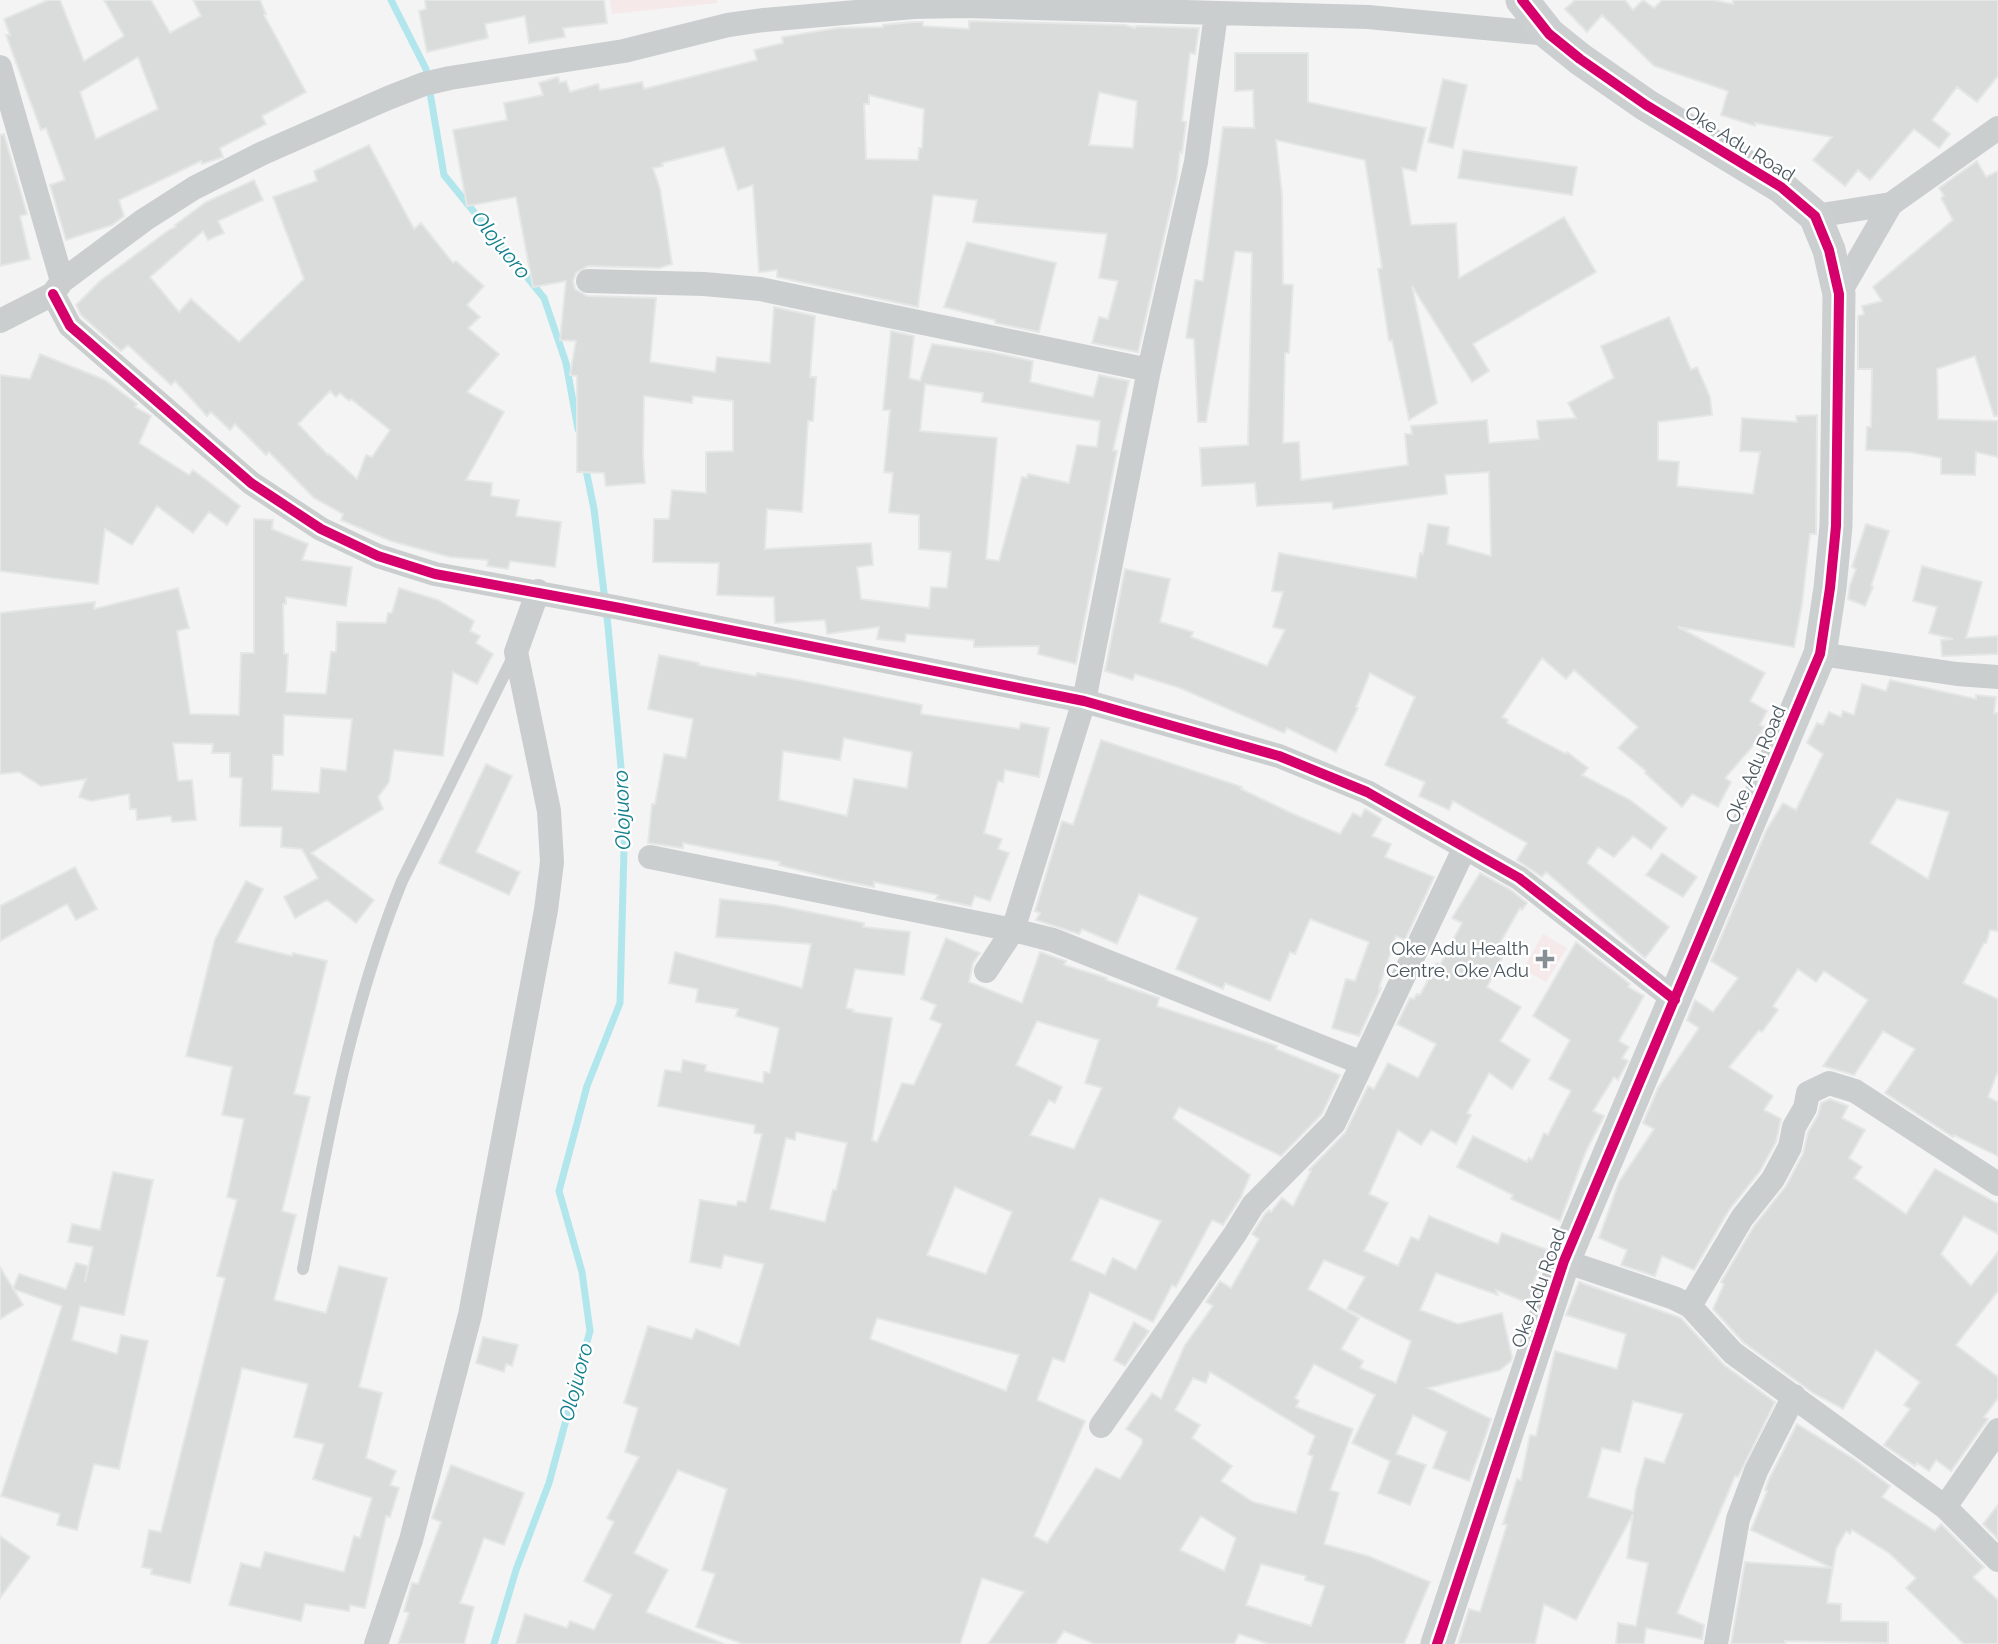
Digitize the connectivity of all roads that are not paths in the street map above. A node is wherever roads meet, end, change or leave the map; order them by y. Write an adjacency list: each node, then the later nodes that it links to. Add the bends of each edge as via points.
1 (1522, 0): 3 (street, Oke Adu Road)
2 (1216, 14): 3 (street, via 1368,17); 9 (street, via 965,6 778,18 728,25 611,54 450,78 388,98 194,187); 12 (street, via 1196,162)
3 (1549, 34): 7 (street, Oke Adu Road, via 1646,106 1781,187)
4 (0, 67): 9 (street)
5 (1998, 128): 6 (street)
6 (1891, 204): 7 (street); 10 (street)
7 (1815, 216): 10 (street, Oke Adu Road)
8 (588, 281): 12 (street, via 760,289)
9 (57, 288): 11 (street); 13 (street, via 70,326 251,483 321,529 378,556 435,574)
10 (1839, 294): 15 (street, Oke Adu Road, via 1836,526)
11 (0, 321)
12 (1149, 370): 17 (street)
13 (538, 591): 14 (street); 17 (street)
14 (516, 652): 26 (lane, via 391,909 338,1085); 33 (street, via 550,811 552,862 546,909 470,1315 411,1540)
15 (1820, 654): 16 (street); 22 (street, Oke Adu Road)
16 (1998, 677)
17 (1084, 701): 18 (street, via 1279,756 1367,792); 20 (street)
18 (1465, 847): 22 (street, via 1519,878); 23 (street)
19 (650, 857): 20 (street)
20 (1013, 930): 21 (street); 23 (street, via 1053,940)
21 (986, 971)
22 (1675, 1000): 25 (street, Oke Adu Road)
23 (1362, 1063): 29 (street, via 1334,1123 1253,1205)
24 (1998, 1184): 27 (street, via 1855,1091 1829,1083 1808,1093 1790,1147 1773,1179 1742,1218)
25 (1564, 1261): 27 (street); 34 (street, Oke Adu Road)
26 (303, 1269)
27 (1690, 1306): 28 (street, via 1733,1353)
28 (1794, 1396): 31 (street); 35 (street, via 1756,1471 1738,1519)
29 (1101, 1426)
30 (1998, 1430): 31 (street)
31 (1945, 1507): 32 (street)
32 (1998, 1560)
33 (376, 1644)
34 (1437, 1644)
35 (1716, 1644)

